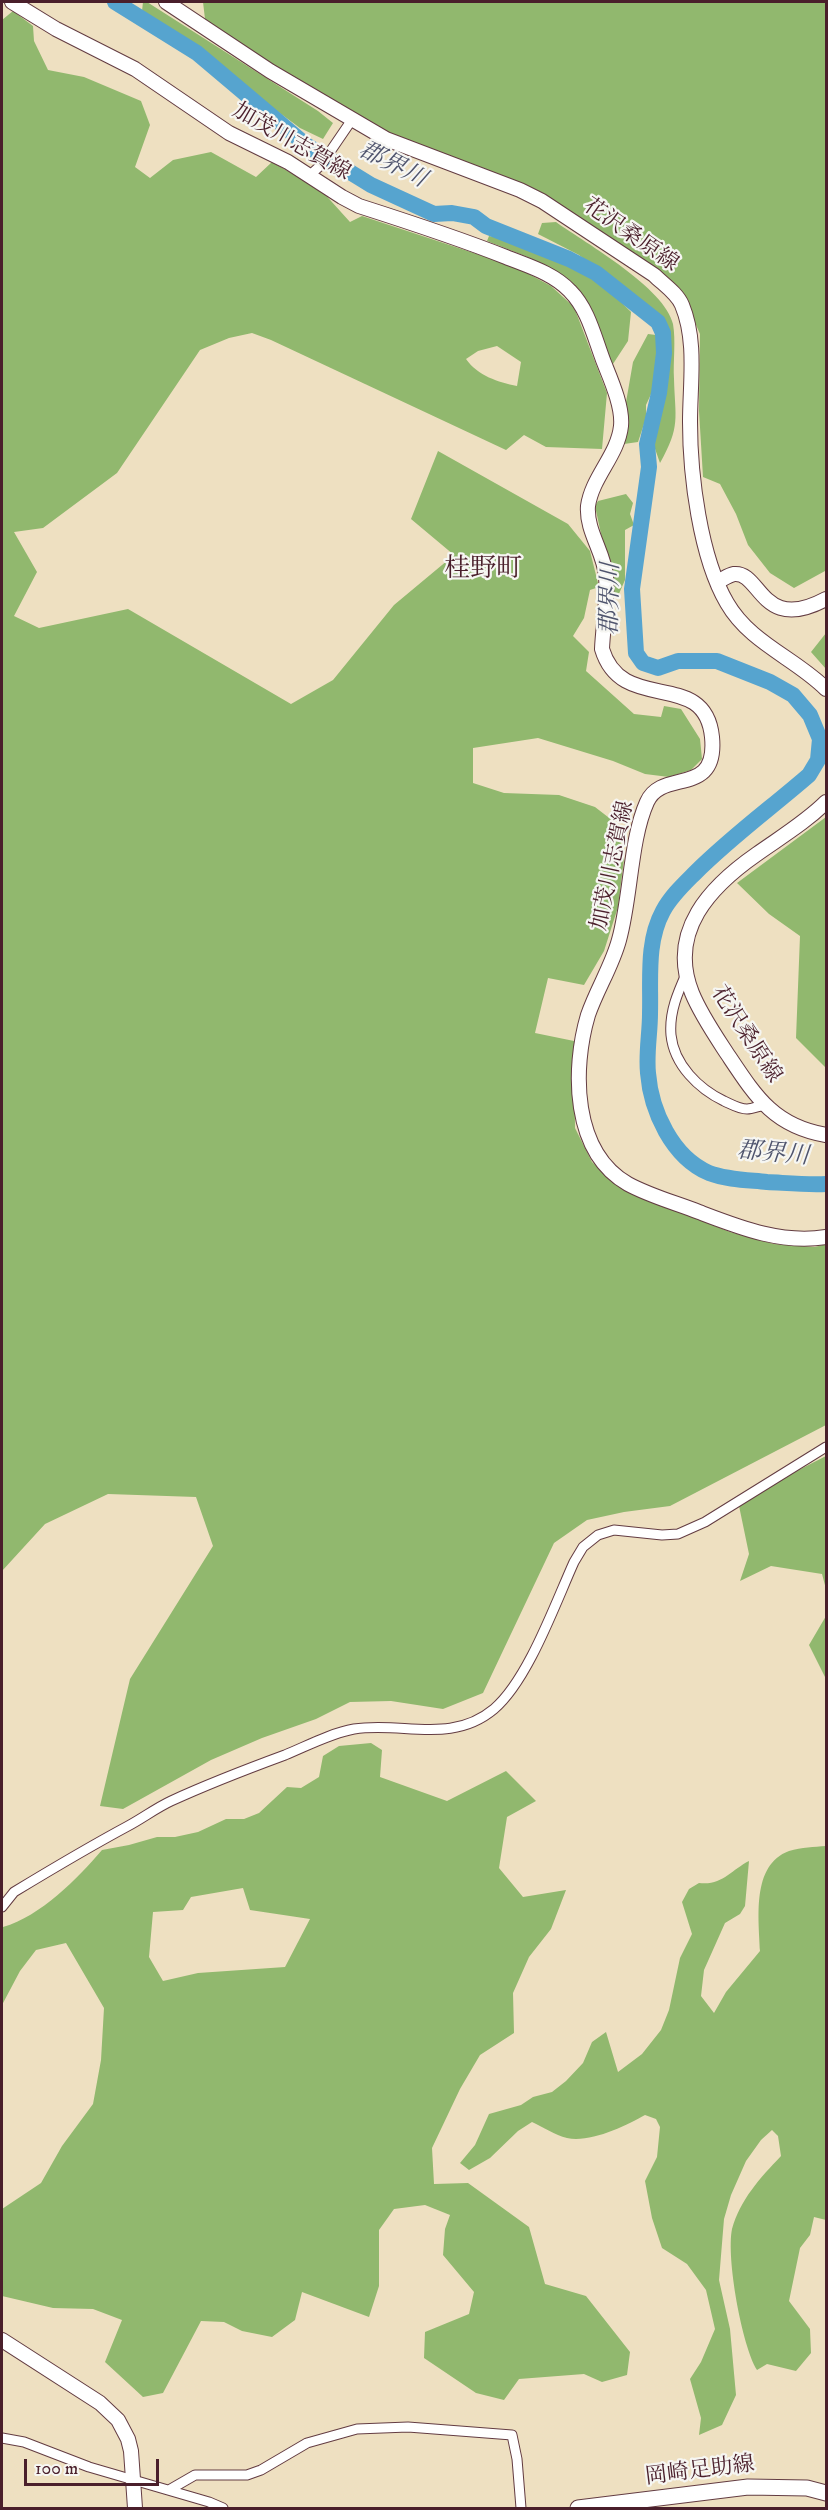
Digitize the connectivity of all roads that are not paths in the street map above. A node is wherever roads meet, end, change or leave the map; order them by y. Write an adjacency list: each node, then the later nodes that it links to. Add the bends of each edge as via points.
1 (12, 2): 4 (main road, 加茂川志賀線, via 135,69 229,133)
2 (166, 2): 3 (main road, 花沢桑原線)
3 (351, 122): 4 (street); 5 (main road, 花沢桑原線, via 542,201 654,275 681,302 690,335 690,425 697,501 706,550)
4 (309, 176): 12 (main road, 加茂川志賀線, via 359,206 539,270 569,290 587,315 620,411 621,426 588,505 588,518 606,576 602,649 623,681 685,697 699,707 708,718 712,737 710,763 705,772 659,789 647,801 627,912 616,952 588,1016 579,1067 583,1125 601,1159 628,1184 757,1233 800,1240)
5 (717, 582): 6 (main road, via 733,574 741,575 779,608 804,608); 7 (main road, 花沢桑原線, via 728,605 760,641)
6 (826, 599)
7 (826, 689)
8 (826, 802): 9 (main road, 花沢桑原線, via 731,874 705,899 687,934)
9 (687, 972): 10 (main road, 花沢桑原線, via 704,1019); 10 (street, via 675,998 671,1034 682,1066 709,1094 747,1109)
10 (765, 1105): 11 (main road, 花沢桑原線, via 801,1130)
11 (826, 1135)
12 (826, 1238)
13 (826, 1447): 14 (street, via 705,1522 678,1534 614,1530 598,1535 583,1547 574,1562 513,1689 482,1716 459,1727 436,1731 353,1730 256,1765 170,1802 14,1892)
14 (2, 1907)
15 (2, 2340): 17 (main road, via 100,2403 118,2420 128,2439)
16 (2, 2438): 17 (street, via 24,2442)
17 (133, 2481): 18 (street); 20 (main road)
18 (169, 2490): 21 (street); 22 (street, via 195,2475 247,2475 307,2443 357,2429 408,2427 513,2435)
19 (826, 2493): 23 (main road, 岡崎足助線, via 807,2488 748,2487)
20 (135, 2508)
21 (223, 2508)
22 (521, 2508)
23 (578, 2508)

